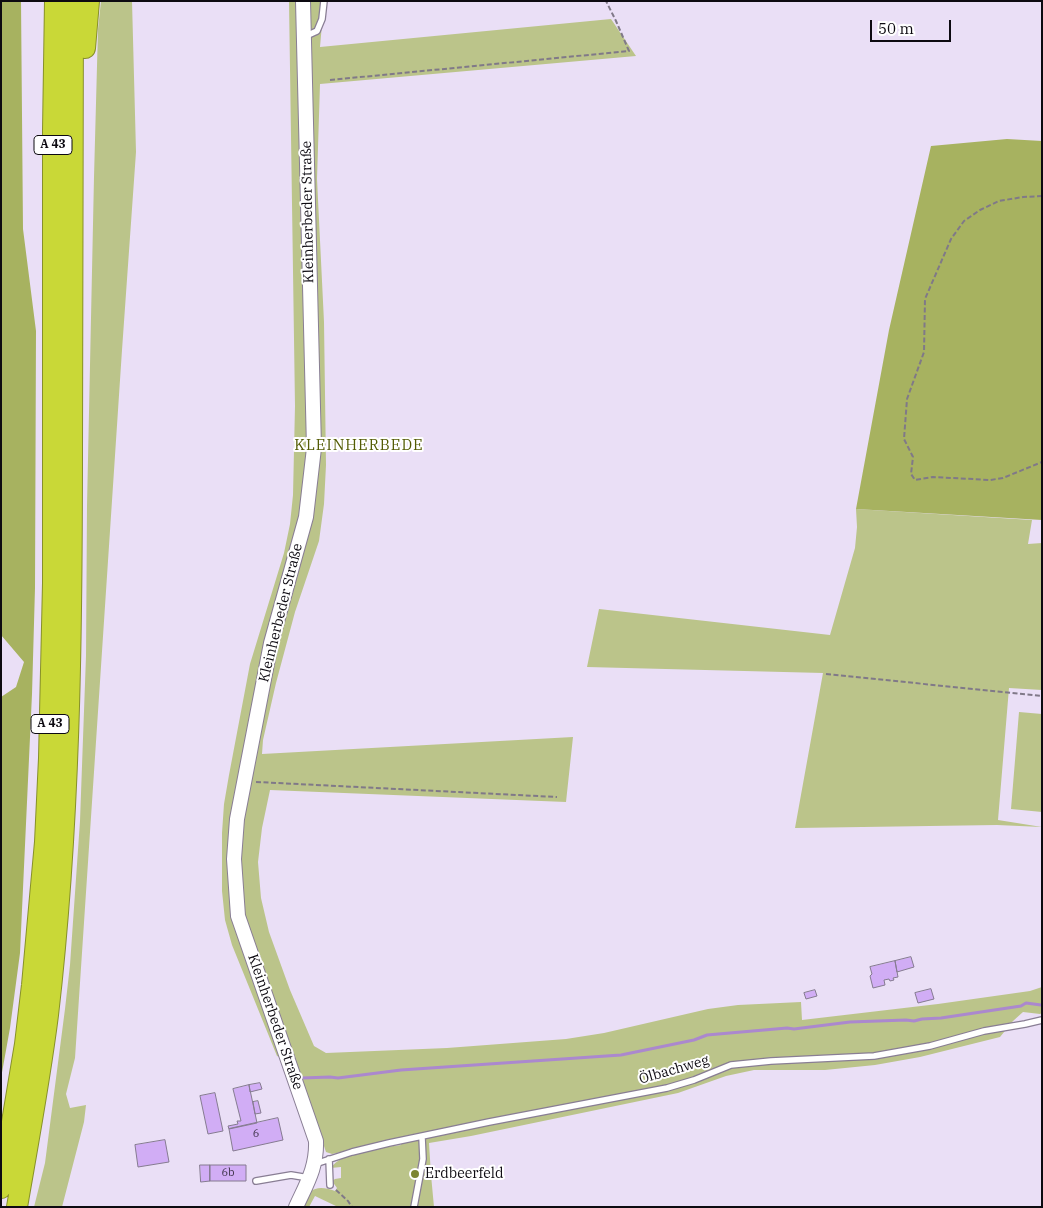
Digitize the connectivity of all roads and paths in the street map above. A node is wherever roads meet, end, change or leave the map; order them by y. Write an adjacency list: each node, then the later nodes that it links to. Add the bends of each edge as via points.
1 (47, 1): 8 (highway)
2 (55, 1): 8 (highway, A 43)
3 (73, 1): 12 (highway, A 43)
4 (89, 1): 12 (highway)
5 (303, 1): 9 (street, Kleinherbeder Straße)
6 (324, 1): 9 (lane, via 317,32)
7 (606, 1): 10 (path, via 629,52)
8 (54, 34): 25 (highway, A 43, via 53,574 49,758 32,985)
9 (304, 37): 16 (street, Kleinherbeder Straße, via 314,448 306,518 271,643)
10 (330, 80)
11 (1042, 196): 13 (path, via 999,201 964,221 951,239 925,299 924,352 907,399 904,439 913,457 911,474 915,480 933,477 990,480 1004,478)
12 (72, 212): 27 (highway, A 43, via 72,587 68,758 48,1014 40,1079)
13 (1042, 462)
14 (826, 674): 15 (path)
15 (1042, 696)
16 (244, 780): 17 (path); 21 (street, Kleinherbeder Straße, via 234,859 238,916 316,1141)
17 (557, 797)
18 (1042, 1020): 19 (lane, Ölbachweg, via 874,1056 731,1065 667,1088)
19 (422, 1137): 20 (lane, Ölbachweg); 30 (lane, via 423,1159)
20 (329, 1159): 21 (lane, Ölbachweg); 24 (lane)
21 (315, 1164): 22 (street, Kleinherbeder Straße)
22 (309, 1178): 23 (lane, via 291,1175); 28 (street, Kleinherbeder Straße)
23 (256, 1181)
24 (330, 1185)
25 (1, 1188)
26 (339, 1193): 29 (path)
27 (16, 1207)
28 (296, 1207)
29 (352, 1207)
30 (414, 1207)

